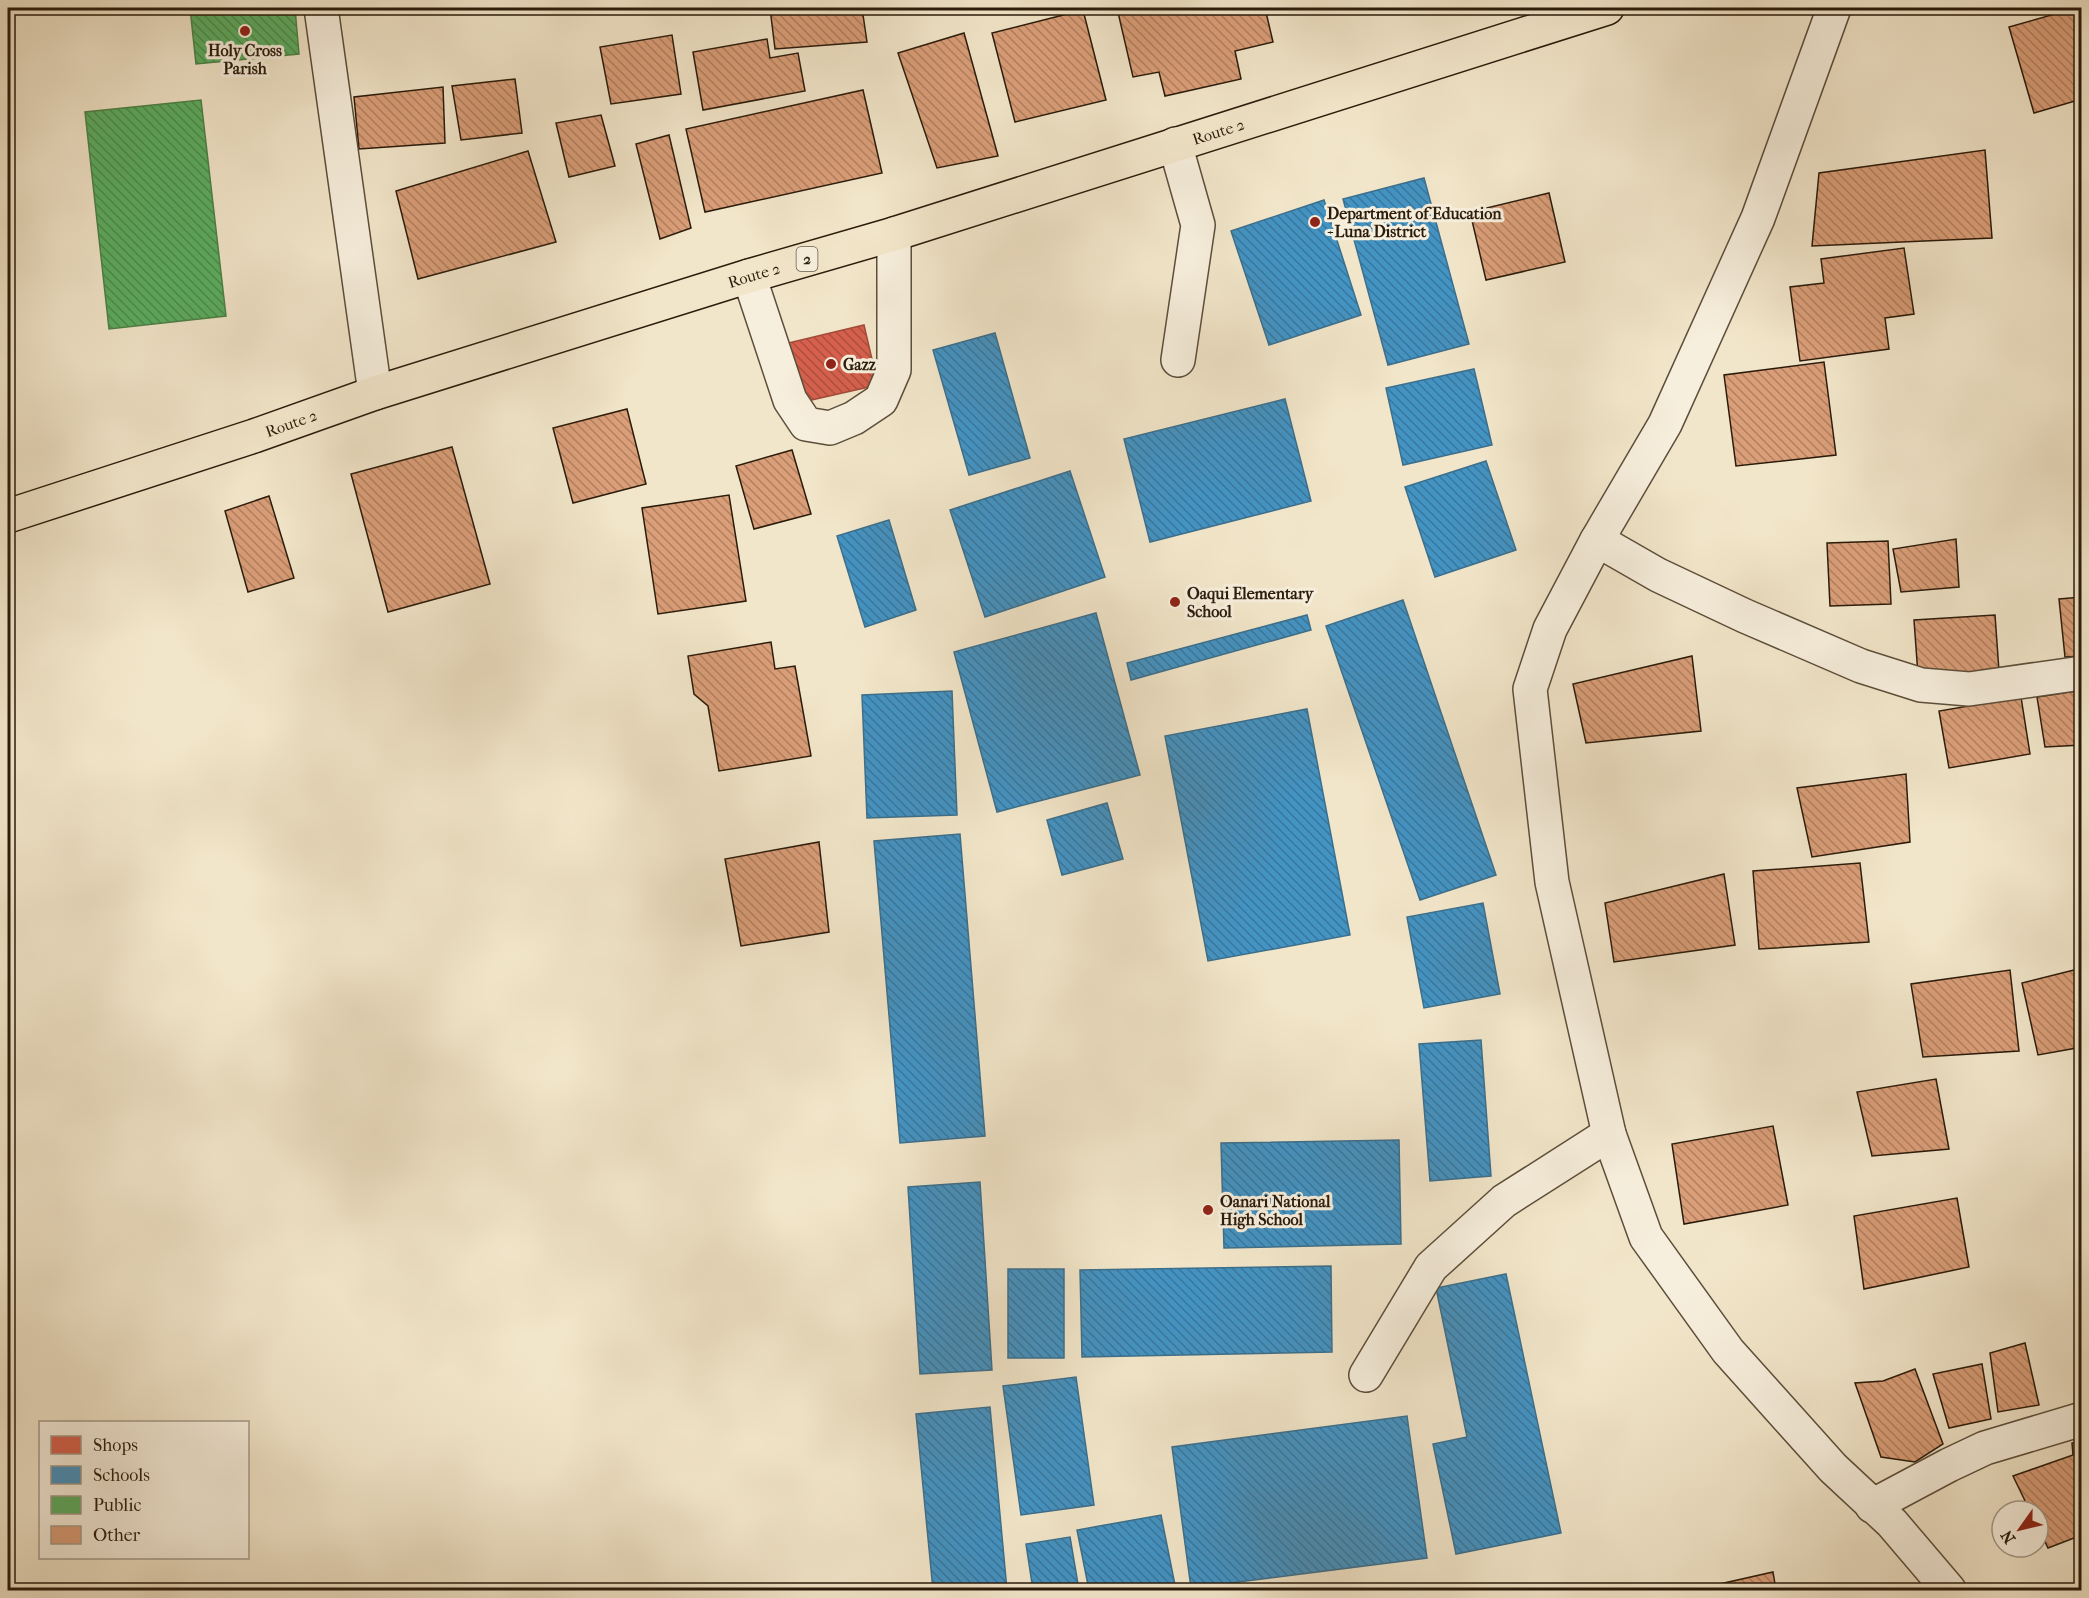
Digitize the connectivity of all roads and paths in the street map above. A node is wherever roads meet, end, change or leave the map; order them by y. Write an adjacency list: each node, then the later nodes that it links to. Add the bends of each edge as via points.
1 (321, 8): 8 (street)
2 (1607, 8): 4 (highway, Route 2 / 2)
3 (1834, 8): 10 (street, via 1758,218 1665,424)
4 (1175, 144): 5 (highway, Route 2 / 2); 7 (street, via 1198,225)
5 (894, 234): 6 (highway, Route 2 / 2); 6 (street, via 894,370 881,400 830,428 806,424 790,400)
6 (749, 276): 8 (highway, Route 2 / 2)
7 (1178, 360)
8 (375, 393): 9 (highway, Route 2 / 2)
9 (8, 516)
10 (1597, 540): 11 (street, via 1658,575 1745,616 1861,666 1921,684 1969,689); 12 (street, via 1550,629 1530,689 1552,882)
11 (2082, 673)
12 (1609, 1134): 13 (street, via 1504,1201 1431,1267); 15 (street, via 1646,1237 1728,1351)
13 (1366, 1375)
14 (2082, 1419): 15 (street, via 1985,1448)
15 (1872, 1506): 16 (street, via 1892,1523)
16 (1948, 1590)

